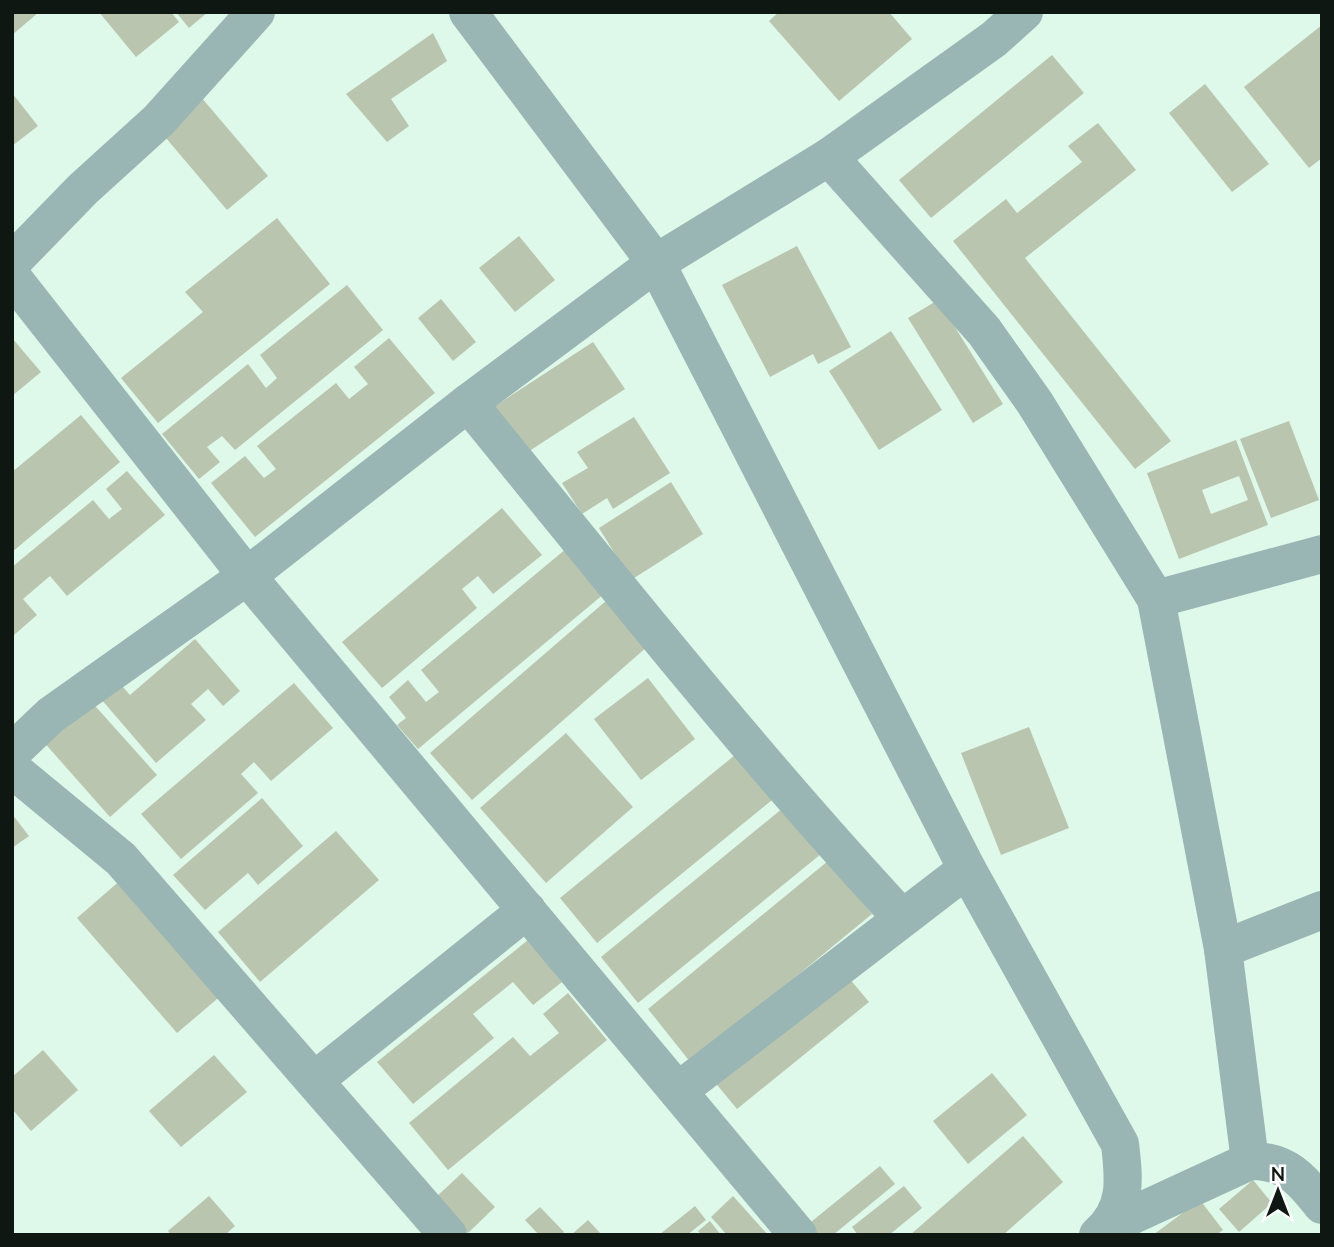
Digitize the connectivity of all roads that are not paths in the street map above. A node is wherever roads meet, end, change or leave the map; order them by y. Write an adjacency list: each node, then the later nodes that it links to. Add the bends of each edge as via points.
1 (256, 12): 5 (street, via 159,120)
2 (468, 12): 6 (street)
3 (1024, 12): 4 (street, via 994,39)
4 (829, 157): 6 (street); 11 (street, via 984,331 1035,403)
5 (12, 262)
6 (656, 263): 8 (street); 14 (street)
7 (12, 277): 10 (street)
8 (468, 403): 10 (street); 17 (street, via 699,688)
9 (1322, 554): 11 (street)
10 (247, 576): 12 (street, via 51,715); 15 (street)
11 (1156, 599): 18 (street)
12 (12, 752)
13 (12, 769): 19 (street, via 121,859)
14 (967, 869): 17 (street); 23 (street, via 1120,1144 1125,1186)
15 (527, 910): 19 (street); 20 (street)
16 (1322, 910): 18 (street)
17 (902, 918): 20 (street)
18 (1223, 949): 21 (street)
19 (315, 1080): 24 (street)
20 (678, 1091): 25 (street)
21 (1250, 1161): 22 (street, via 1283,1166 1302,1180); 23 (street)
22 (1322, 1205)
23 (1104, 1230)
24 (448, 1235)
25 (798, 1235)

